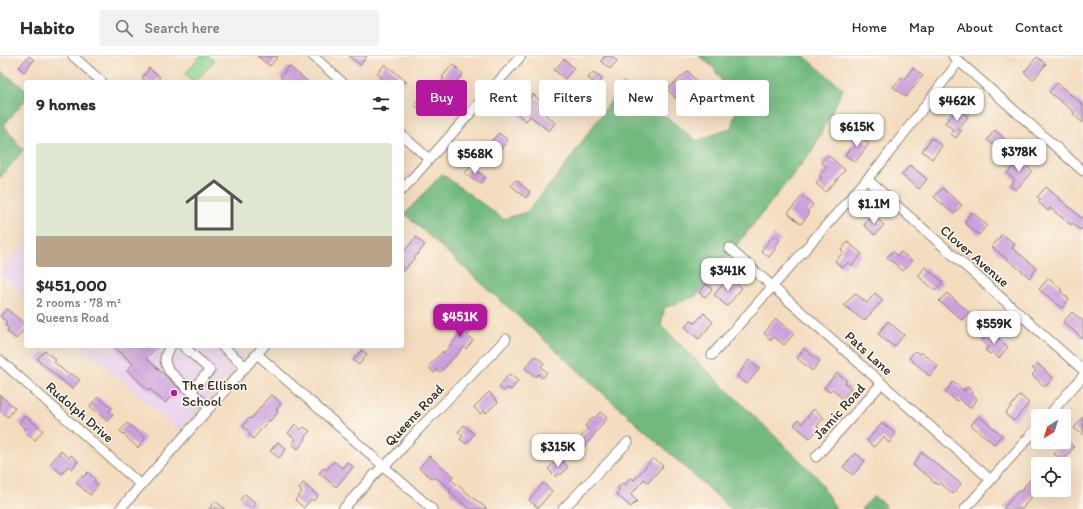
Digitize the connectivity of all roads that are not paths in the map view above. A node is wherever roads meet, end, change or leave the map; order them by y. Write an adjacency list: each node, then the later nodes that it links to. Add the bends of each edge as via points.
1 (73, 56): 5 (street)
2 (313, 56): 6 (street)
3 (521, 56): 8 (street)
4 (956, 59): 9 (street); 10 (street, via 883,161)
5 (100, 80)
6 (340, 80)
7 (404, 137): 8 (street)
8 (429, 159): 11 (street)
9 (1081, 167)
10 (867, 179): 13 (street); 23 (street, Clover Avenue)
11 (404, 188)
12 (729, 248): 13 (street, Pats Lane)
13 (773, 286): 20 (street); 25 (street, Pats Lane)
14 (506, 339): 32 (street, Queens Road)
15 (169, 348): 26 (street, via 165,353 165,366)
16 (184, 348): 26 (street, via 210,370)
17 (224, 348): 22 (street)
18 (262, 348): 19 (street)
19 (257, 354): 22 (street); 32 (street)
20 (712, 355)
21 (0, 360): 34 (street, Rudolph Drive)
22 (246, 367): 27 (street)
23 (1083, 370)
24 (1083, 376): 28 (street)
25 (882, 384): 31 (street, Jamic Road); 33 (street, Pats Lane)
26 (191, 391): 27 (street)
27 (209, 408): 34 (street)
28 (1054, 409)
29 (1031, 435): 33 (street)
30 (628, 442): 38 (street)
31 (816, 457)
32 (384, 466): 36 (street, Queens Road); 37 (street)
33 (991, 480): 39 (street)
34 (141, 484): 35 (street)
35 (120, 509)
36 (343, 509)
37 (432, 509)
38 (563, 509)
39 (965, 509)

